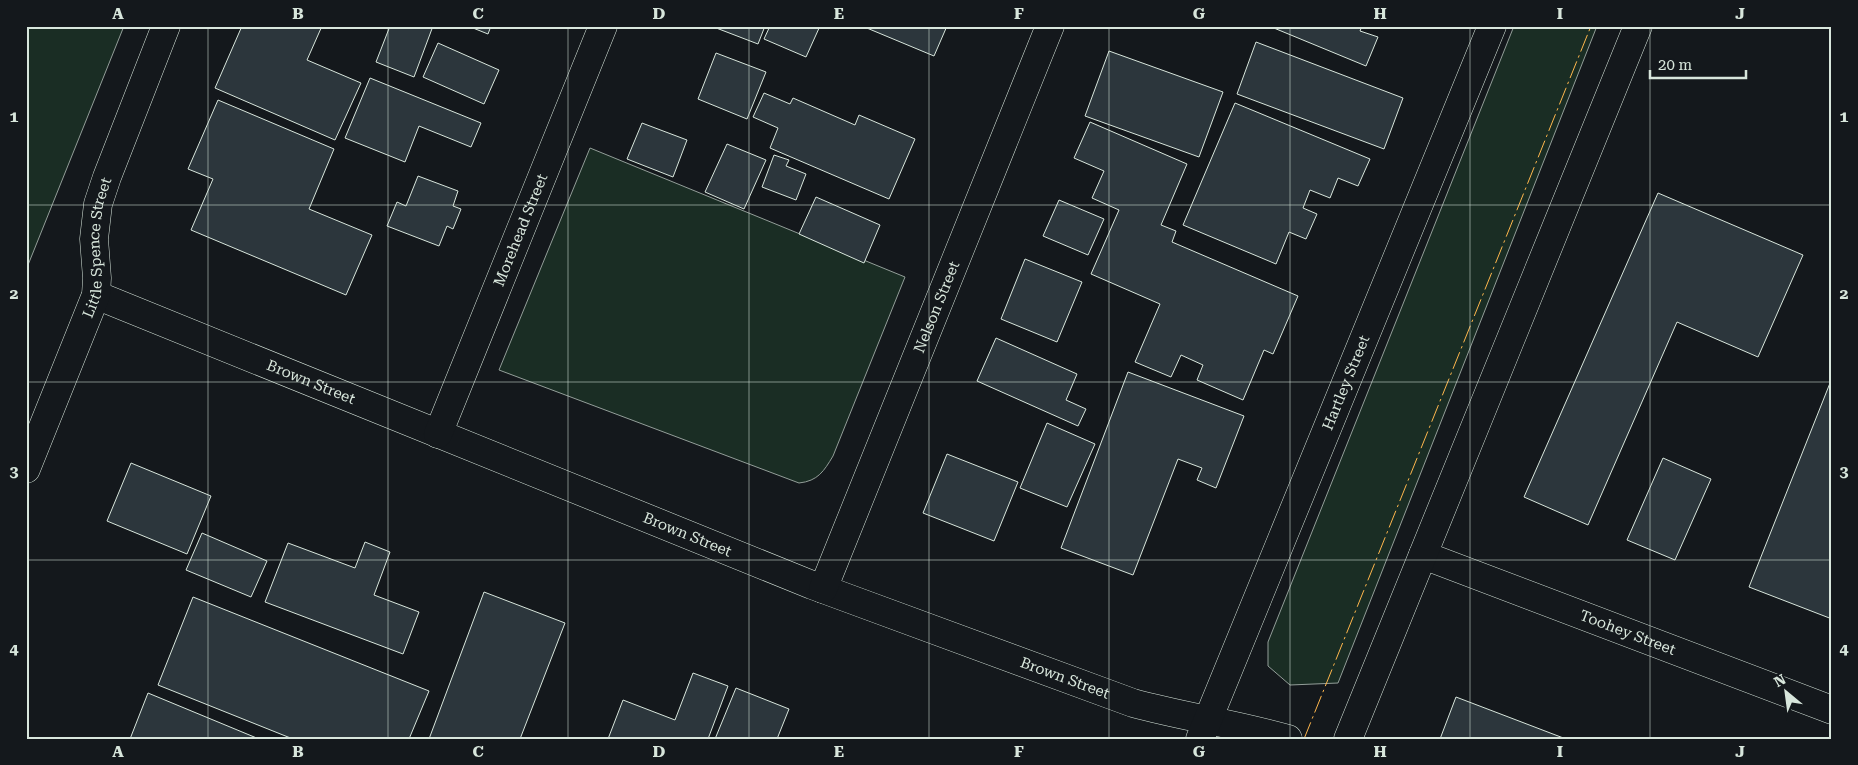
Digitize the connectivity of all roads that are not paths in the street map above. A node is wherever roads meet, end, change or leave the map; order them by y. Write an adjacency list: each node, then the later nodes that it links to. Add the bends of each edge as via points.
1 (166, 26): 6 (street, Little Spence Street, via 98,204 94,239)
2 (603, 26): 7 (street, Morehead Street)
3 (1050, 26): 10 (street, Nelson Street)
4 (1492, 26): 12 (street, Hartley Street)
5 (1638, 26): 9 (street)
6 (96, 295): 7 (street, Brown Street); 8 (street, Little Spence Street)
7 (438, 434): 10 (street, Brown Street)
8 (26, 469)
9 (1423, 555): 11 (street, Toohey Street); 14 (street)
10 (823, 590): 12 (street, Brown Street)
11 (1832, 710)
12 (1203, 730): 13 (street, Brown Street, via 1257,730)
13 (1288, 739)
14 (1348, 739)

